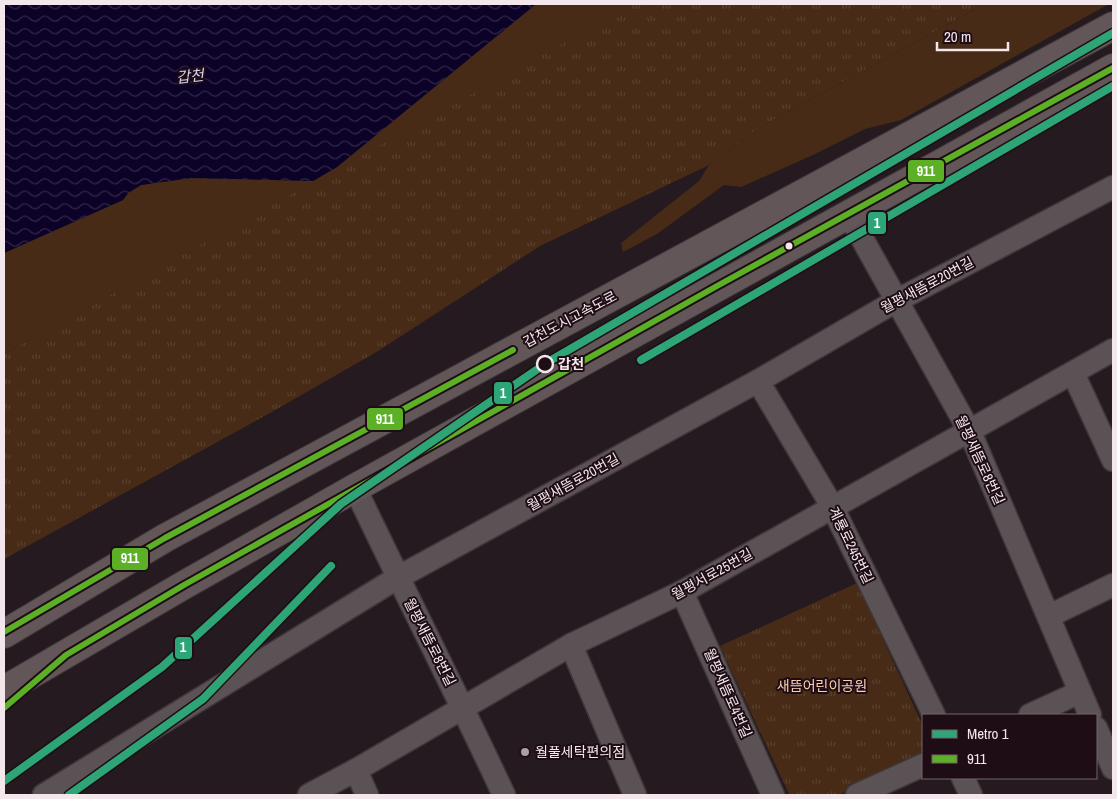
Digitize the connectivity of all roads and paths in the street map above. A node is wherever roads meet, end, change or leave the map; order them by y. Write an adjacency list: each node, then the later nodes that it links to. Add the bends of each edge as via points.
1 (1113, 26): 17 (main road, 갑천도시고속도로, via 165,538)
2 (1113, 68): 4 (main road)
3 (1113, 187): 5 (street, 월평새뜸로20번길)
4 (849, 215): 5 (street, 월평새뜸로8번길); 11 (main road)
5 (896, 302): 8 (street, 월평새뜸로20번길); 9 (street, 월평새뜸로8번길)
6 (1113, 350): 7 (street, 월평서로25번길)
7 (1073, 373): 9 (street, 월평서로25번길); 10 (street)
8 (758, 381): 12 (street, 계룡로245번길); 13 (street, 월평새뜸로20번길)
9 (970, 432): 12 (street, 월평서로25번길); 16 (street, 월평새뜸로8번길)
10 (1113, 460)
11 (355, 488): 13 (street, 월평새뜸로8번길); 19 (main road)
12 (832, 506): 15 (street, 월평서로25번길); 24 (street, 계룡로245번길)
13 (398, 578): 23 (street, 월평새뜸로8번길); 32 (street, 월평새뜸로20번길)
14 (1113, 585): 16 (street)
15 (682, 592): 18 (street, 월평서로25번길); 37 (street, 월평새뜸로4번길)
16 (1049, 616): 21 (street, 월평새뜸로8번길)
17 (4, 633)
18 (572, 645): 23 (street, 월평서로25번길); 36 (street)
19 (66, 655): 20 (main road); 22 (main road)
20 (4, 690)
21 (1080, 692): 25 (street); 26 (street, 월평새뜸로8번길)
22 (4, 708)
23 (464, 708): 30 (street, 월평서로25번길); 35 (street, 월평새뜸로8번길)
24 (934, 714)
25 (1032, 714)
26 (1090, 714)
27 (1097, 730): 29 (street)
28 (922, 765): 38 (street)
29 (1113, 768)
30 (356, 770): 33 (street, 월평서로25번길); 34 (street)
31 (963, 779): 39 (street)
32 (56, 792)
33 (309, 795)
34 (367, 795)
35 (504, 795)
36 (635, 795)
37 (773, 795)
38 (857, 795)
39 (971, 795)

